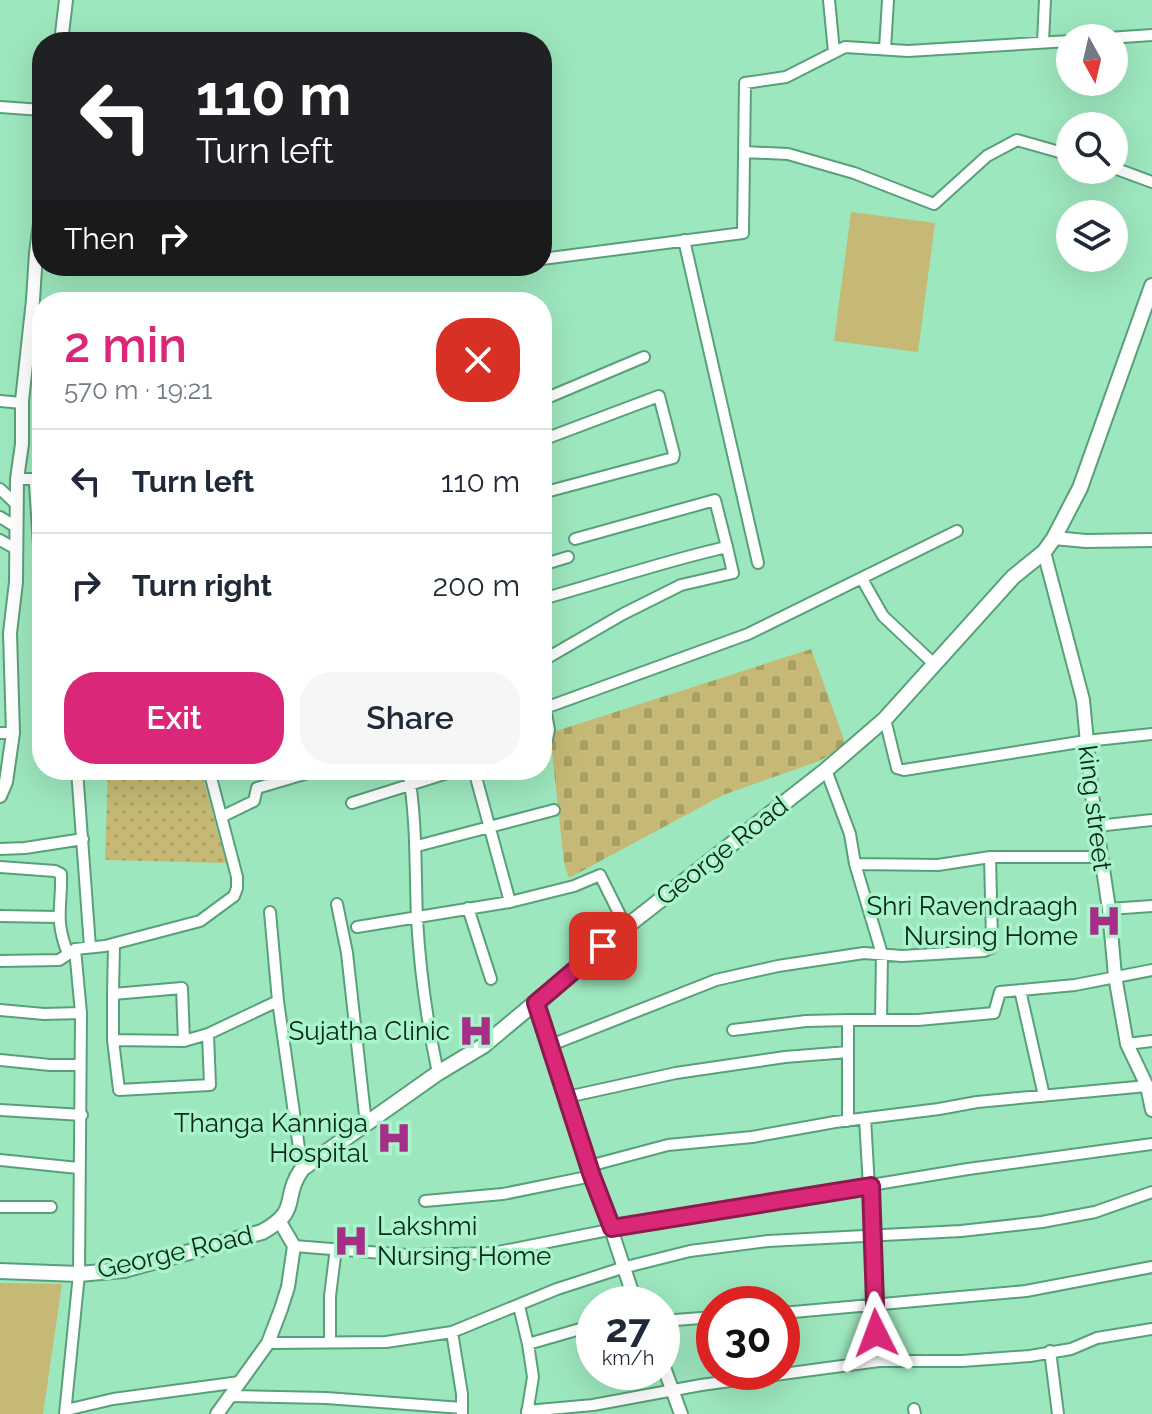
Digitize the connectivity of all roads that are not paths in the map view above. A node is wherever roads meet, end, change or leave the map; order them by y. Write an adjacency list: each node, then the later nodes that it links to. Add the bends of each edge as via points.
1 (66, 0): 5 (street)
2 (829, 0): 11 (street)
3 (888, 0): 10 (street)
4 (1045, 0): 8 (street)
5 (62, 32)
6 (1152, 35): 7 (street)
7 (1128, 37)
8 (1043, 42): 9 (street); 10 (street)
9 (1056, 42)
10 (885, 49): 11 (street, via 845,47)
11 (834, 52): 15 (street, via 786,77 745,83)
12 (0, 107): 13 (street)
13 (32, 109)
14 (1056, 151): 15 (street, via 1017,140 987,156 934,204 788,154)
15 (744, 152): 18 (street, via 743,233)
16 (1128, 173): 17 (street)
17 (1152, 182)
18 (684, 240): 19 (street); 44 (street)
19 (552, 258)
20 (1152, 286): 35 (main road, George Road, via 1080,488)
21 (32, 306): 25 (street)
22 (644, 357): 23 (street)
23 (552, 396)
24 (0, 401): 25 (street)
25 (22, 403): 27 (street)
26 (552, 436): 30 (street, via 659,396 674,454)
27 (17, 479): 28 (street); 31 (street)
28 (32, 479)
29 (0, 489): 31 (street)
30 (552, 490)
31 (16, 504): 33 (street)
32 (0, 517): 33 (street)
33 (16, 527): 40 (street)
34 (957, 531): 45 (street)
35 (1054, 538): 38 (street); 41 (main road, George Road)
36 (575, 539): 39 (street, via 715,500)
37 (0, 540): 40 (street)
38 (1152, 540)
39 (727, 547): 46 (street); 48 (street, via 733,573 681,585)
40 (16, 549): 47 (street)
41 (1044, 552): 49 (main road, George Road, via 1013,577); 55 (street, king street, via 1083,700)
42 (568, 557): 43 (street)
43 (552, 562)
44 (758, 563)
45 (862, 579): 49 (street, via 883,616); 51 (street, via 748,634)
46 (552, 596)
47 (5, 633): 50 (street)
48 (552, 655)
49 (933, 663): 52 (main road, George Road)
50 (6, 672): 53 (street)
51 (552, 705)
52 (885, 719): 55 (street, via 897,768 904,770); 56 (main road, George Road)
53 (6, 733): 64 (street, via 6,782)
54 (1152, 734): 55 (street)
55 (1086, 741): 69 (street, king street)
56 (826, 770): 77 (street, via 850,834); 90 (main road, George Road)
57 (78, 780): 71 (street)
58 (211, 780): 67 (street)
59 (284, 780): 67 (street, via 257,788 254,801)
60 (410, 780): 63 (street)
61 (426, 780): 63 (street)
62 (477, 780): 70 (street)
63 (411, 785): 65 (street); 72 (street)
64 (0, 794)
65 (352, 803)
66 (554, 810): 70 (street)
67 (221, 817): 91 (street, via 237,877 234,896 200,921)
68 (1152, 820): 69 (street)
69 (1097, 826): 76 (street, king street)
70 (489, 828): 72 (street); 80 (street)
71 (83, 839): 73 (street); 92 (street)
72 (417, 846): 88 (street)
73 (25, 848): 74 (street); 79 (street)
74 (0, 849)
75 (990, 857): 76 (street); 77 (street, via 938,865); 94 (street, via 991,948)
76 (1101, 857): 84 (street, king street)
77 (855, 864): 94 (street)
78 (0, 867): 79 (street)
79 (27, 869): 87 (street, via 61,874)
80 (510, 902): 83 (street); 90 (street, via 600,875)
81 (337, 904): 126 (street)
82 (1152, 906): 84 (street)
83 (468, 908): 88 (street); 98 (street)
84 (1109, 909): 97 (street, king street)
85 (270, 912): 101 (street)
86 (0, 916): 87 (street)
87 (58, 917): 93 (street)
88 (417, 918): 89 (street); 117 (street)
89 (357, 927)
90 (626, 927): 102 (main road, George Road)
91 (114, 944): 92 (street); 100 (street)
92 (90, 947): 93 (street)
93 (71, 952): 95 (street, via 59,960); 104 (street)
94 (882, 954): 106 (street); 113 (street, via 778,966 716,980)
95 (0, 961)
96 (1152, 970): 97 (street)
97 (1115, 976): 99 (street); 112 (street, king street)
98 (491, 979)
99 (1020, 990): 106 (street, via 1000,992 994,1013); 119 (street)
100 (113, 994): 109 (street); 110 (street, via 182,988)
101 (278, 1001): 108 (street); 130 (street)
102 (536, 1003): 113 (street); 117 (main road, George Road, via 483,1046)
103 (0, 1010): 104 (street)
104 (81, 1013): 116 (street)
105 (848, 1020): 106 (street); 107 (street); 114 (street)
106 (881, 1020)
107 (733, 1030)
108 (208, 1034): 109 (street, via 210,1085 182,1087 119,1090); 110 (street)
109 (113, 1040): 110 (street)
110 (184, 1041)
111 (1152, 1041): 112 (street)
112 (1127, 1044): 118 (street, king street)
113 (551, 1045): 120 (street)
114 (848, 1052): 120 (street, via 676,1073); 125 (street)
115 (0, 1060): 116 (street)
116 (80, 1065): 123 (street)
117 (438, 1073): 126 (main road, George Road)
118 (1148, 1081): 119 (street); 122 (street, king street)
119 (1044, 1096): 124 (street)
120 (567, 1097): 131 (street)
121 (0, 1110): 123 (street)
122 (1152, 1110)
123 (82, 1115): 129 (street)
124 (865, 1118): 125 (street); 132 (street)
125 (848, 1121): 131 (street, via 668,1145)
126 (366, 1124): 130 (main road, George Road)
127 (1152, 1144): 132 (street)
128 (0, 1160): 129 (street)
129 (78, 1168): 145 (street)
130 (302, 1169): 137 (main road, George Road)
131 (590, 1171): 134 (street, via 503,1194); 138 (street)
132 (871, 1186): 138 (street); 139 (street)
133 (1152, 1192): 139 (street, via 1095,1212 1042,1222)
134 (425, 1201)
135 (0, 1207): 136 (street)
136 (51, 1207)
137 (280, 1222): 140 (street); 145 (main road, George Road, via 262,1232 124,1270)
138 (612, 1228): 141 (street, via 493,1253 407,1255); 143 (street)
139 (872, 1235): 143 (street, via 726,1245); 147 (street)
140 (294, 1246): 141 (street); 154 (street, via 288,1287)
141 (336, 1248): 153 (street)
142 (1152, 1267): 147 (street, via 1026,1291)
143 (622, 1268): 146 (street); 148 (street)
144 (0, 1271): 145 (main road, George Road)
145 (79, 1274): 162 (street)
146 (629, 1286)
147 (874, 1305): 149 (street); 157 (street)
148 (519, 1306): 152 (street); 155 (street)
149 (800, 1311)
150 (1152, 1329): 156 (street)
151 (576, 1330): 155 (street)
152 (452, 1332): 153 (street, via 386,1342); 161 (street)
153 (330, 1341): 154 (street)
154 (268, 1343): 158 (street)
155 (528, 1344): 163 (street, via 533,1377)
156 (1050, 1351): 157 (street, via 962,1361); 166 (street)
157 (879, 1361): 159 (street)
158 (240, 1382): 160 (street); 162 (street, via 113,1399)
159 (675, 1392): 163 (street); 165 (street)
160 (230, 1396): 161 (street, via 326,1398); 164 (street)
161 (462, 1411)
162 (65, 1412)
163 (527, 1412)
164 (217, 1414)
165 (681, 1414)
166 (1058, 1414)

